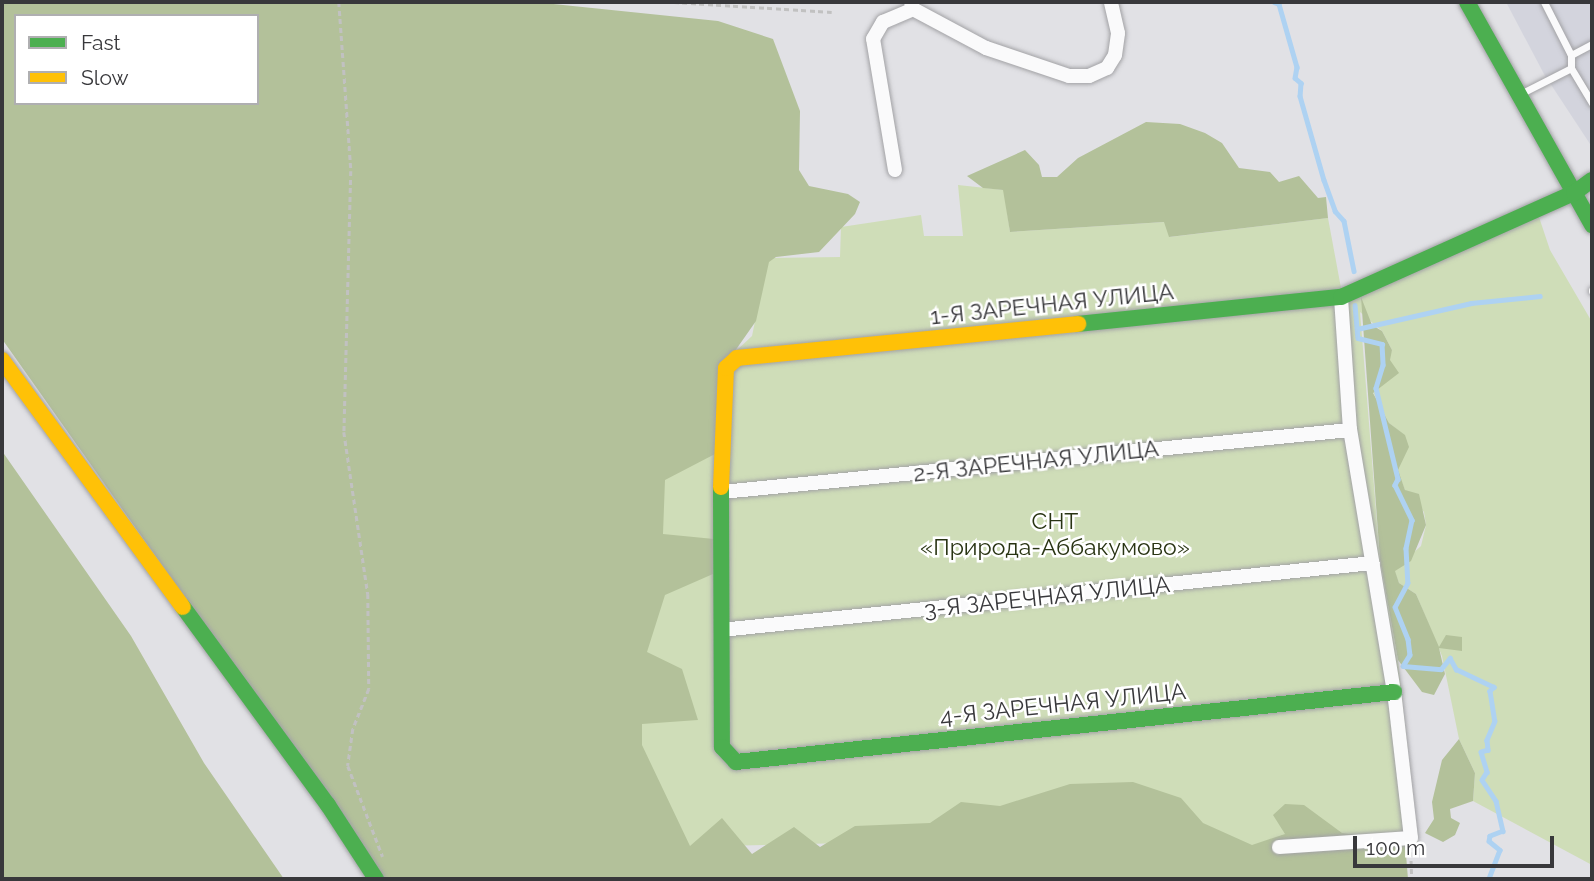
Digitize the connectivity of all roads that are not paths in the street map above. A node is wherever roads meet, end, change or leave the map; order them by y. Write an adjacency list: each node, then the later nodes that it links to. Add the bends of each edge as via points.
1 (1111, 2): 4 (street, via 1118,33 1115,55 1107,68 1069,76 986,48)
2 (1467, 2): 8 (street)
3 (1544, 2): 6 (lane)
4 (912, 5): 10 (street, via 883,22 873,40)
5 (1592, 44): 6 (lane)
6 (1571, 55): 7 (lane)
7 (1571, 68): 8 (lane); 9 (lane)
8 (1519, 95): 12 (street)
9 (1592, 103)
10 (895, 170)
11 (1592, 180): 12 (street, 1-Я ЗАРЕЧНАЯ УЛИЦА)
12 (1574, 193): 13 (street); 14 (street, 1-Я ЗАРЕЧНАЯ УЛИЦА)
13 (1592, 225)
14 (1341, 297): 16 (street); 17 (street, 1-Я ЗАРЕЧНАЯ УЛИЦА, via 737,358 726,368 722,398)
15 (2, 360): 23 (street)
16 (1350, 430): 17 (street, 2-Я ЗАРЕЧНАЯ УЛИЦА); 18 (street)
17 (722, 492): 19 (street, 1-Я ЗАРЕЧНАЯ УЛИЦА)
18 (1373, 564): 19 (street, 3-Я ЗАРЕЧНАЯ УЛИЦА); 20 (street)
19 (721, 630): 21 (street, 1-Я ЗАРЕЧНАЯ УЛИЦА, via 722,747)
20 (1394, 692): 21 (street, 4-Я ЗАРЕЧНАЯ УЛИЦА); 22 (street, via 1411,838)
21 (736, 761)
22 (1279, 847)
23 (382, 874)

